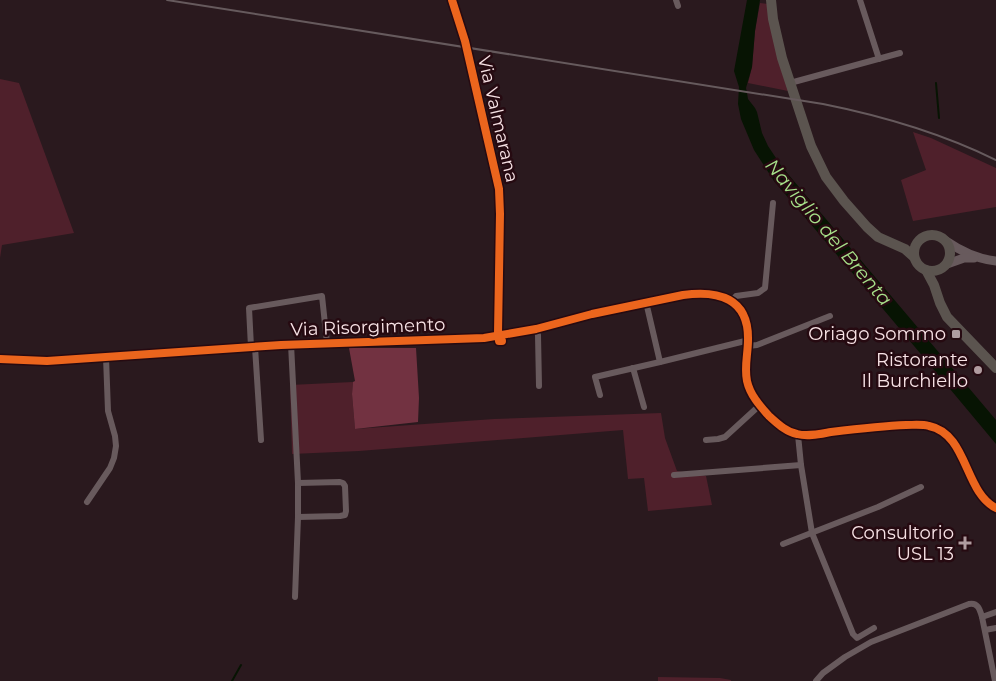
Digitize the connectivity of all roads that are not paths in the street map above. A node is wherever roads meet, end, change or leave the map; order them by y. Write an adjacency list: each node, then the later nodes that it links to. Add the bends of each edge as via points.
1 (455, 0): 20 (street, Via Valmarana, via 499,189)
2 (771, 0): 6 (main road)
3 (860, 0): 5 (street)
4 (900, 53): 5 (street)
5 (879, 59): 6 (street)
6 (790, 83): 10 (main road, via 811,146 826,177 867,227 878,237)
7 (773, 203): 15 (street, via 765,288 758,293 736,296)
8 (919, 240): 9 (main road, via 933,234); 10 (main road); 11 (main road, via 914,248)
9 (946, 241): 12 (street); 13 (main road, via 950,252)
10 (891, 242): 11 (main road)
11 (914, 257): 14 (main road, via 917,264)
12 (992, 261): 13 (street, via 964,258)
13 (945, 265): 14 (main road, via 935,271); 19 (main road, via 940,280 942,294)
14 (926, 270): 19 (main road, via 947,317)
15 (732, 301): 16 (street, Via Risorgimento, via 719,295 697,293); 23 (street, via 745,317)
16 (646, 302): 18 (street, Via Risorgimento); 27 (street)
17 (830, 316): 23 (street, via 757,345)
18 (536, 329): 20 (street, Via Risorgimento); 30 (street)
19 (963, 333): 29 (main road)
20 (498, 336): 21 (street, Via Risorgimento)
21 (327, 342): 22 (street, Via Risorgimento); 24 (street, Via Risorgimento, via 322,296 249,308)
22 (292, 344): 24 (street, Via Risorgimento); 39 (street)
23 (748, 344): 27 (street, via 745,341); 32 (street, via 746,372 753,396)
24 (253, 347): 25 (street, Via Risorgimento); 35 (street)
25 (106, 357): 26 (street, Via Risorgimento, via 47,361); 41 (street, via 108,411 116,446 110,468)
26 (0, 359)
27 (660, 362): 28 (street)
28 (633, 368): 31 (street, via 595,377); 33 (street)
29 (996, 368)
30 (539, 386)
31 (600, 395)
32 (760, 405): 34 (street, via 776,423); 36 (street, via 725,437)
33 (644, 407)
34 (798, 435): 37 (street); 42 (street, via 893,426 935,428 952,442 980,494)
35 (261, 440)
36 (706, 440)
37 (801, 465): 38 (street); 44 (street)
38 (674, 475)
39 (298, 483): 43 (street); 43 (street, via 343,483 346,512 340,516)
40 (921, 487): 44 (street)
41 (87, 502)
42 (996, 508)
43 (298, 518): 46 (street)
44 (812, 533): 45 (street); 49 (street, via 853,634 857,638)
45 (783, 544)
46 (295, 598)
47 (996, 612): 48 (street)
48 (982, 617): 51 (street); 52 (street, via 975,604 969,604 871,642 845,657)
49 (874, 628)
50 (996, 628): 51 (street)
51 (985, 630): 53 (street)
52 (816, 681)
53 (995, 681)

